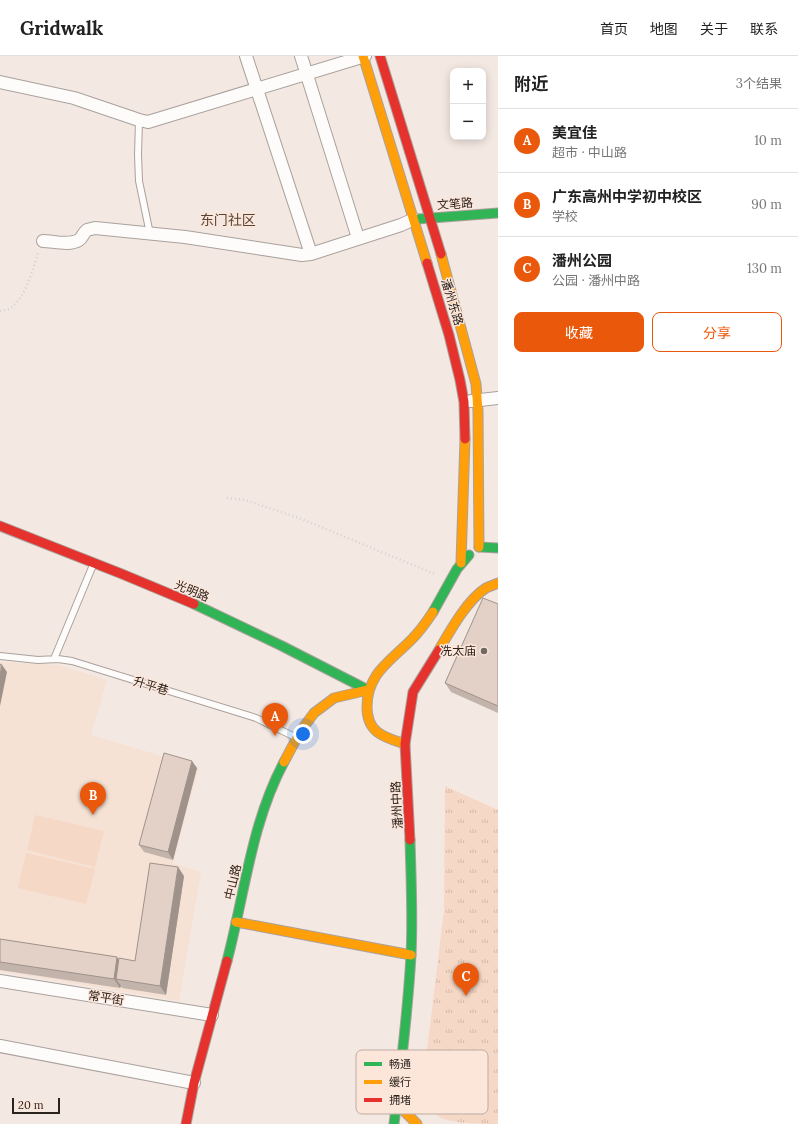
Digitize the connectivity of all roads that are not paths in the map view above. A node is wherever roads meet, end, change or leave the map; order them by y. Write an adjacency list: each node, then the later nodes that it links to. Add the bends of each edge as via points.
1 (246, 56): 7 (street)
2 (301, 56): 5 (street)
3 (364, 56): 5 (street); 11 (main road, 潘州东路)
4 (380, 56): 10 (main road, 潘州东路)
5 (306, 74): 7 (street); 13 (street)
6 (0, 82): 8 (street, via 74,98)
7 (257, 90): 8 (street, via 152,122); 15 (street)
8 (139, 120): 12 (lane, via 139,181)
9 (498, 213): 10 (main road, 文笔路)
10 (430, 218): 11 (main road, 文笔路); 17 (main road, 潘州东路, via 476,384)
11 (414, 220): 13 (street); 18 (main road, 潘州东路, via 449,335)
12 (150, 234): 14 (street, via 90,228 77,240); 15 (street, via 299,255)
13 (358, 238): 15 (street)
14 (43, 241)
15 (311, 254)
16 (498, 398): 17 (street)
17 (477, 400): 18 (street); 20 (main road, 潘州东路)
18 (464, 402): 23 (main road, 潘州东路)
19 (0, 526): 22 (main road, 光明路)
20 (479, 547): 21 (main road); 23 (main road)
21 (498, 548)
22 (94, 562): 26 (lane); 27 (main road, 光明路, via 194,604 314,661)
23 (461, 563): 27 (main road, via 420,630 380,669)
24 (498, 583): 29 (main road, via 486,588 458,618 423,674 413,692)
25 (0, 656): 26 (lane, 升平巷)
26 (54, 659): 28 (lane, 升平巷, via 72,661 245,715)
27 (368, 690): 28 (main road, 中山路, via 334,698 314,712); 29 (main road, via 366,704 371,727 376,732)
28 (296, 738): 30 (main road, 中山路, via 274,781 255,835)
29 (406, 744): 31 (main road, 潘州中路, via 412,910)
30 (236, 922): 31 (main road); 33 (main road, 中山路)
31 (411, 955): 35 (main road, 潘州中路)
32 (0, 981): 33 (street, 常平街)
33 (212, 1015): 36 (main road, 中山路)
34 (0, 1046): 36 (street)
35 (402, 1050)
36 (194, 1084): 39 (main road, 中山路)
37 (395, 1114): 40 (main road, 潘州中路)
38 (407, 1114): 41 (main road)
39 (186, 1124)
40 (394, 1124)
41 (418, 1124)

